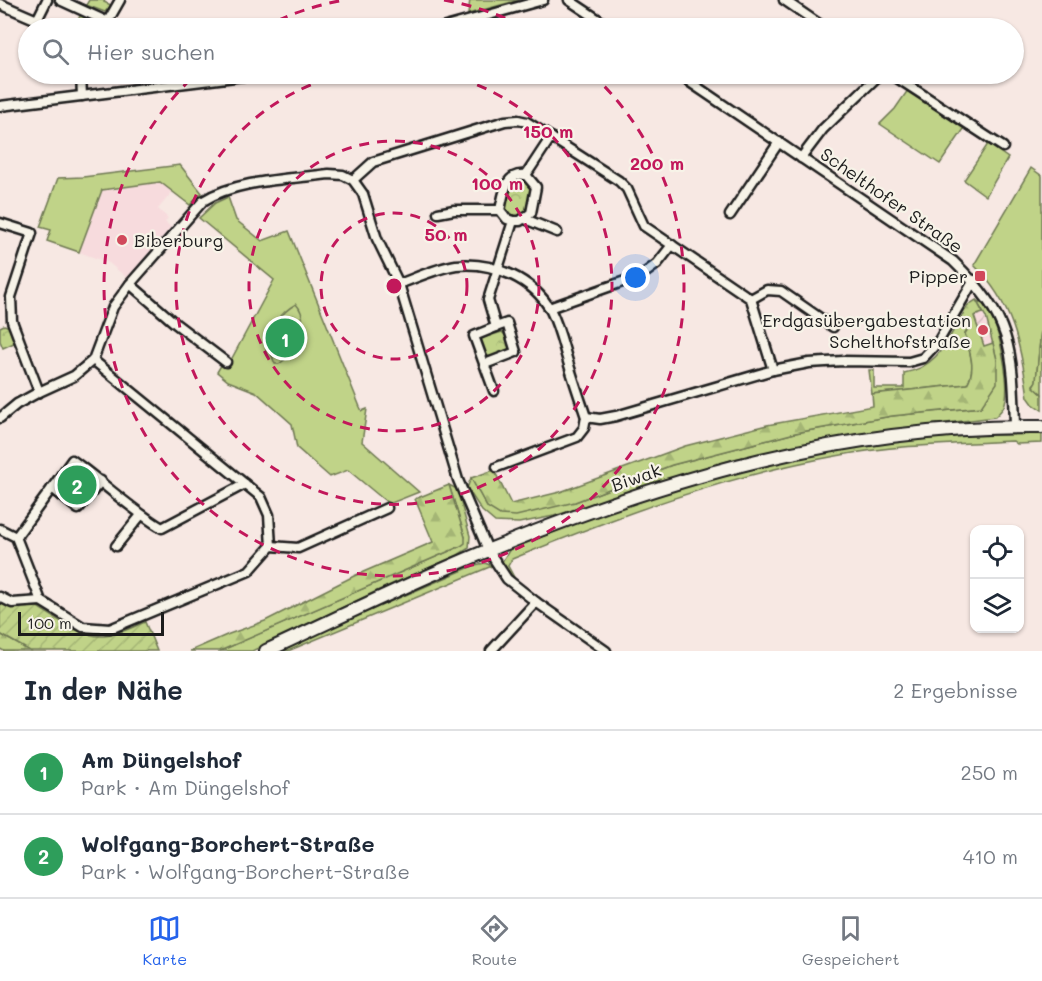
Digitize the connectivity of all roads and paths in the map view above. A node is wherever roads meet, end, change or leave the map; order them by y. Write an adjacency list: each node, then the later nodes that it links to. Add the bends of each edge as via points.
1 (47, 0): 9 (street)
2 (60, 0): 10 (street)
3 (120, 0): 11 (street)
4 (543, 0): 12 (street)
5 (569, 0): 13 (street)
6 (784, 0): 14 (street)
7 (0, 4): 8 (street)
8 (30, 18)
9 (38, 18)
10 (93, 18)
11 (110, 18)
12 (478, 18)
13 (596, 18)
14 (810, 18)
15 (81, 84): 20 (street)
16 (179, 84): 20 (street)
17 (693, 84): 23 (street, Schelthofer Straße)
18 (870, 84): 25 (street)
19 (906, 84): 24 (street)
20 (82, 96): 21 (street)
21 (0, 106)
22 (551, 137): 26 (street); 27 (street, via 527,122 505,121 374,162); 35 (street, via 619,181 627,189 644,226)
23 (779, 142): 25 (street, Schelthofer Straße); 30 (street)
24 (1003, 147)
25 (801, 158): 37 (street, Schelthofer Straße, via 953,261)
26 (526, 175): 28 (street, via 511,177); 31 (street, via 534,182 536,195)
27 (353, 180): 38 (street, via 329,174 233,187 217,193 203,201); 39 (street, via 363,194 377,239)
28 (500, 210): 29 (street); 32 (street)
29 (438, 213)
30 (730, 215)
31 (525, 219): 32 (street); 34 (street)
32 (513, 221): 36 (street)
33 (0, 223): 49 (street, via 32,233 11,297 12,321)
34 (556, 232)
35 (672, 245): 40 (street); 41 (street, via 642,275)
36 (496, 269): 39 (street, via 456,266); 41 (street, via 533,290); 42 (street, via 488,300)
37 (974, 280): 47 (street, via 938,342 923,358 902,363 809,363); 52 (street, Schelthofer Straße, via 996,312 1010,348)
38 (130, 284): 44 (street, via 113,307); 45 (street)
39 (399, 284): 64 (street, via 458,480)
40 (750, 299): 43 (street, via 768,290 781,291); 47 (street)
41 (549, 308): 50 (street)
42 (496, 327): 46 (street, via 474,336); 46 (street, via 507,323 516,352)
43 (833, 327)
44 (93, 360): 49 (street, via 74,376); 56 (street)
45 (226, 362)
46 (484, 364): 48 (street)
47 (773, 370): 50 (street, via 616,416 600,420)
48 (494, 391)
49 (39, 392): 51 (street)
50 (586, 417): 54 (street, via 577,437)
51 (0, 418)
52 (1015, 427): 53 (street, Biwak); 64 (street, Biwak, via 944,430 805,448 615,503)
53 (1042, 427)
54 (497, 467)
55 (101, 481): 57 (street, via 78,509); 57 (street, via 72,460); 59 (street)
56 (245, 484): 59 (street, via 162,528); 63 (street, via 261,497 269,515)
57 (52, 488): 61 (street)
58 (387, 508): 63 (street, via 298,548)
59 (141, 515): 62 (street)
60 (0, 529): 61 (street)
61 (15, 537): 66 (street)
62 (116, 546)
63 (271, 546): 66 (street, via 249,571 110,630 83,627)
64 (488, 550): 67 (street, via 507,579); 68 (street, Biwak)
65 (0, 597): 66 (street, via 12,603)
66 (41, 601)
67 (536, 602): 69 (street); 70 (street)
68 (266, 651)
69 (491, 651)
70 (606, 651)

